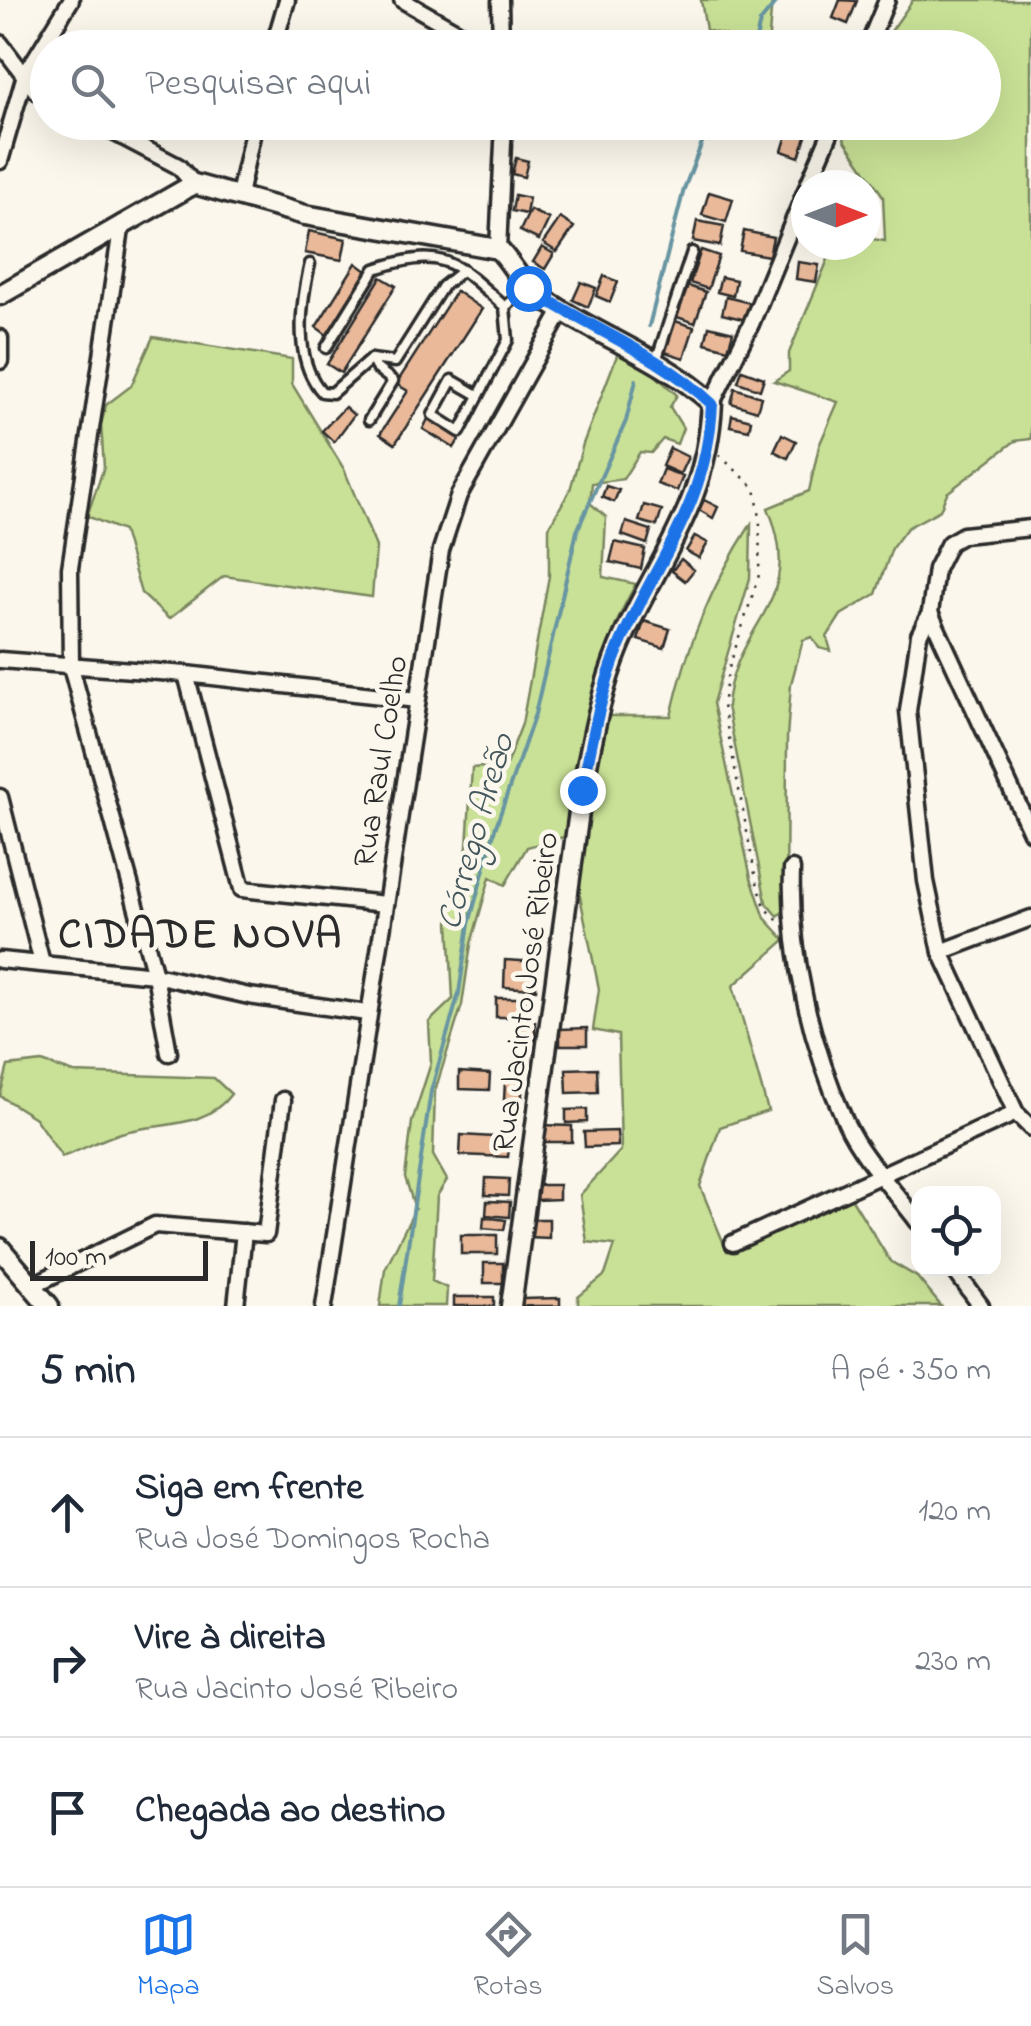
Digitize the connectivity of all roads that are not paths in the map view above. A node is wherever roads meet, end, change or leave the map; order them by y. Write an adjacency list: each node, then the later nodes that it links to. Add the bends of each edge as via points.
1 (72, 0): 6 (street)
2 (287, 0): 7 (street)
3 (402, 0): 8 (street)
4 (500, 0): 9 (street)
5 (887, 0): 10 (street)
6 (53, 30)
7 (278, 30)
8 (454, 30)
9 (501, 30)
10 (874, 30)
11 (0, 42): 13 (street)
12 (30, 67): 13 (street)
13 (25, 75): 14 (street); 15 (street)
14 (30, 80)
15 (6, 115): 20 (street)
16 (128, 140): 22 (street, via 178,166)
17 (251, 140): 23 (street)
18 (503, 140): 26 (street)
19 (827, 140): 21 (street, Rua Jacinto José Ribeiro)
20 (0, 161)
21 (815, 170)
22 (194, 184): 23 (street); 24 (street)
23 (239, 195): 26 (street, via 304,215)
24 (122, 223): 31 (street); 45 (street, via 70,568)
25 (791, 227): 40 (street, Rua Jacinto José Ribeiro)
26 (498, 250): 30 (street)
27 (692, 252): 38 (lane)
28 (310, 264): 36 (lane, via 301,326 313,382 332,392)
29 (463, 270): 32 (lane); 35 (lane, via 436,258 375,269); 36 (lane, via 443,286 395,362)
30 (528, 288): 32 (lane); 33 (street)
31 (0, 295)
32 (505, 307): 39 (lane, via 508,340)
33 (562, 311): 38 (street); 47 (street, Rua Raul Coelho, via 458,495 440,550)
34 (0, 338): 37 (street)
35 (326, 348)
36 (372, 359): 41 (lane, via 393,381)
37 (0, 361)
38 (656, 361): 40 (street)
39 (478, 395): 39 (lane, via 460,432 433,415 452,380)
40 (712, 404): 72 (street, Rua Jacinto José Ribeiro, via 710,448 676,542 621,643 599,705)
41 (370, 420)
42 (1031, 528): 43 (street, via 949,542 936,569)
43 (930, 612): 49 (street); 53 (street, via 915,651 908,711 926,881)
44 (0, 660): 45 (street)
45 (71, 667): 46 (street); 56 (street)
46 (186, 674): 47 (street); 51 (street, via 242,888)
47 (417, 700): 51 (street, Rua Raul Coelho)
48 (0, 797): 55 (street)
49 (1031, 832)
50 (792, 870): 62 (street, via 790,925 817,1039 848,1126)
51 (385, 904): 57 (street, Rua Raul Coelho)
52 (1031, 918): 53 (street)
53 (941, 952): 60 (street)
54 (0, 960): 55 (street)
55 (42, 963): 56 (street)
56 (155, 975): 57 (street); 58 (street)
57 (368, 1013): 71 (street, Rua Raul Coelho)
58 (169, 1053)
59 (283, 1100): 64 (street, via 266,1234)
60 (1016, 1113): 61 (street); 62 (street)
61 (1031, 1126)
62 (881, 1172): 63 (street); 65 (street)
63 (911, 1213)
64 (244, 1232): 68 (street, via 155,1225); 70 (street)
65 (733, 1243)
66 (0, 1248): 68 (street)
67 (959, 1276): 73 (street)
68 (31, 1286): 69 (street)
69 (50, 1306)
70 (236, 1306)
71 (324, 1306)
72 (511, 1306)
73 (981, 1306)

